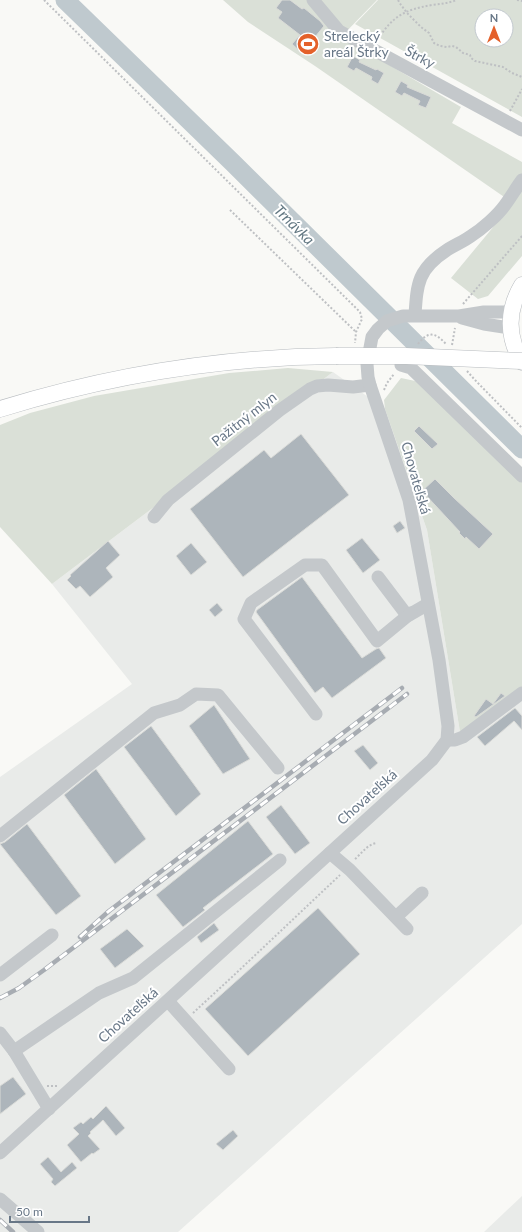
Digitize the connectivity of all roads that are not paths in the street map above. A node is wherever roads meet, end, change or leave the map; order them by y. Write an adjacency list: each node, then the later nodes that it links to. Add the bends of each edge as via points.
1 (313, 0): 2 (street, Štrky, via 339,31)
2 (522, 130)
3 (522, 180): 5 (street, via 504,206 486,224 446,250 427,266 420,277)
4 (522, 285): 6 (main road, via 514,300)
5 (409, 315): 6 (street, via 458,317 484,312); 9 (street, Chovateľská, via 388,321 372,337 367,364)
6 (511, 320): 7 (main road, via 512,342)
7 (522, 362): 10 (main road, bridge, via 406,356 255,359 176,368 121,378)
8 (401, 365): 11 (street, via 411,368)
9 (370, 385): 12 (street, Pažitný mlyn, via 328,385 310,389 168,500); 14 (street, Chovateľská, via 409,500)
10 (0, 409)
11 (522, 476)
12 (154, 517)
13 (378, 577): 15 (street, via 406,614)
14 (428, 604): 15 (street); 18 (street, Chovateľská, via 434,662 448,726)
15 (411, 613): 17 (street, via 377,641 322,565 305,565 251,603 244,619)
16 (522, 693): 18 (street, via 463,737)
17 (316, 714)
18 (447, 740): 21 (street, Chovateľská, via 432,760)
19 (278, 768): 20 (street, via 218,695 196,694 180,705 154,713)
20 (0, 836)
21 (330, 853): 24 (street); 28 (street, Chovateľská)
22 (280, 860): 30 (street, via 133,978 99,993)
23 (422, 893): 24 (street)
24 (396, 917): 25 (street)
25 (407, 929)
26 (52, 935): 27 (street)
27 (0, 975)
28 (168, 1001): 31 (street); 32 (street, Chovateľská)
29 (0, 1033): 30 (street)
30 (14, 1051): 32 (street)
31 (229, 1069)
32 (49, 1109): 33 (street, Chovateľská)
33 (0, 1153)
34 (0, 1199): 35 (street)
35 (38, 1232)

